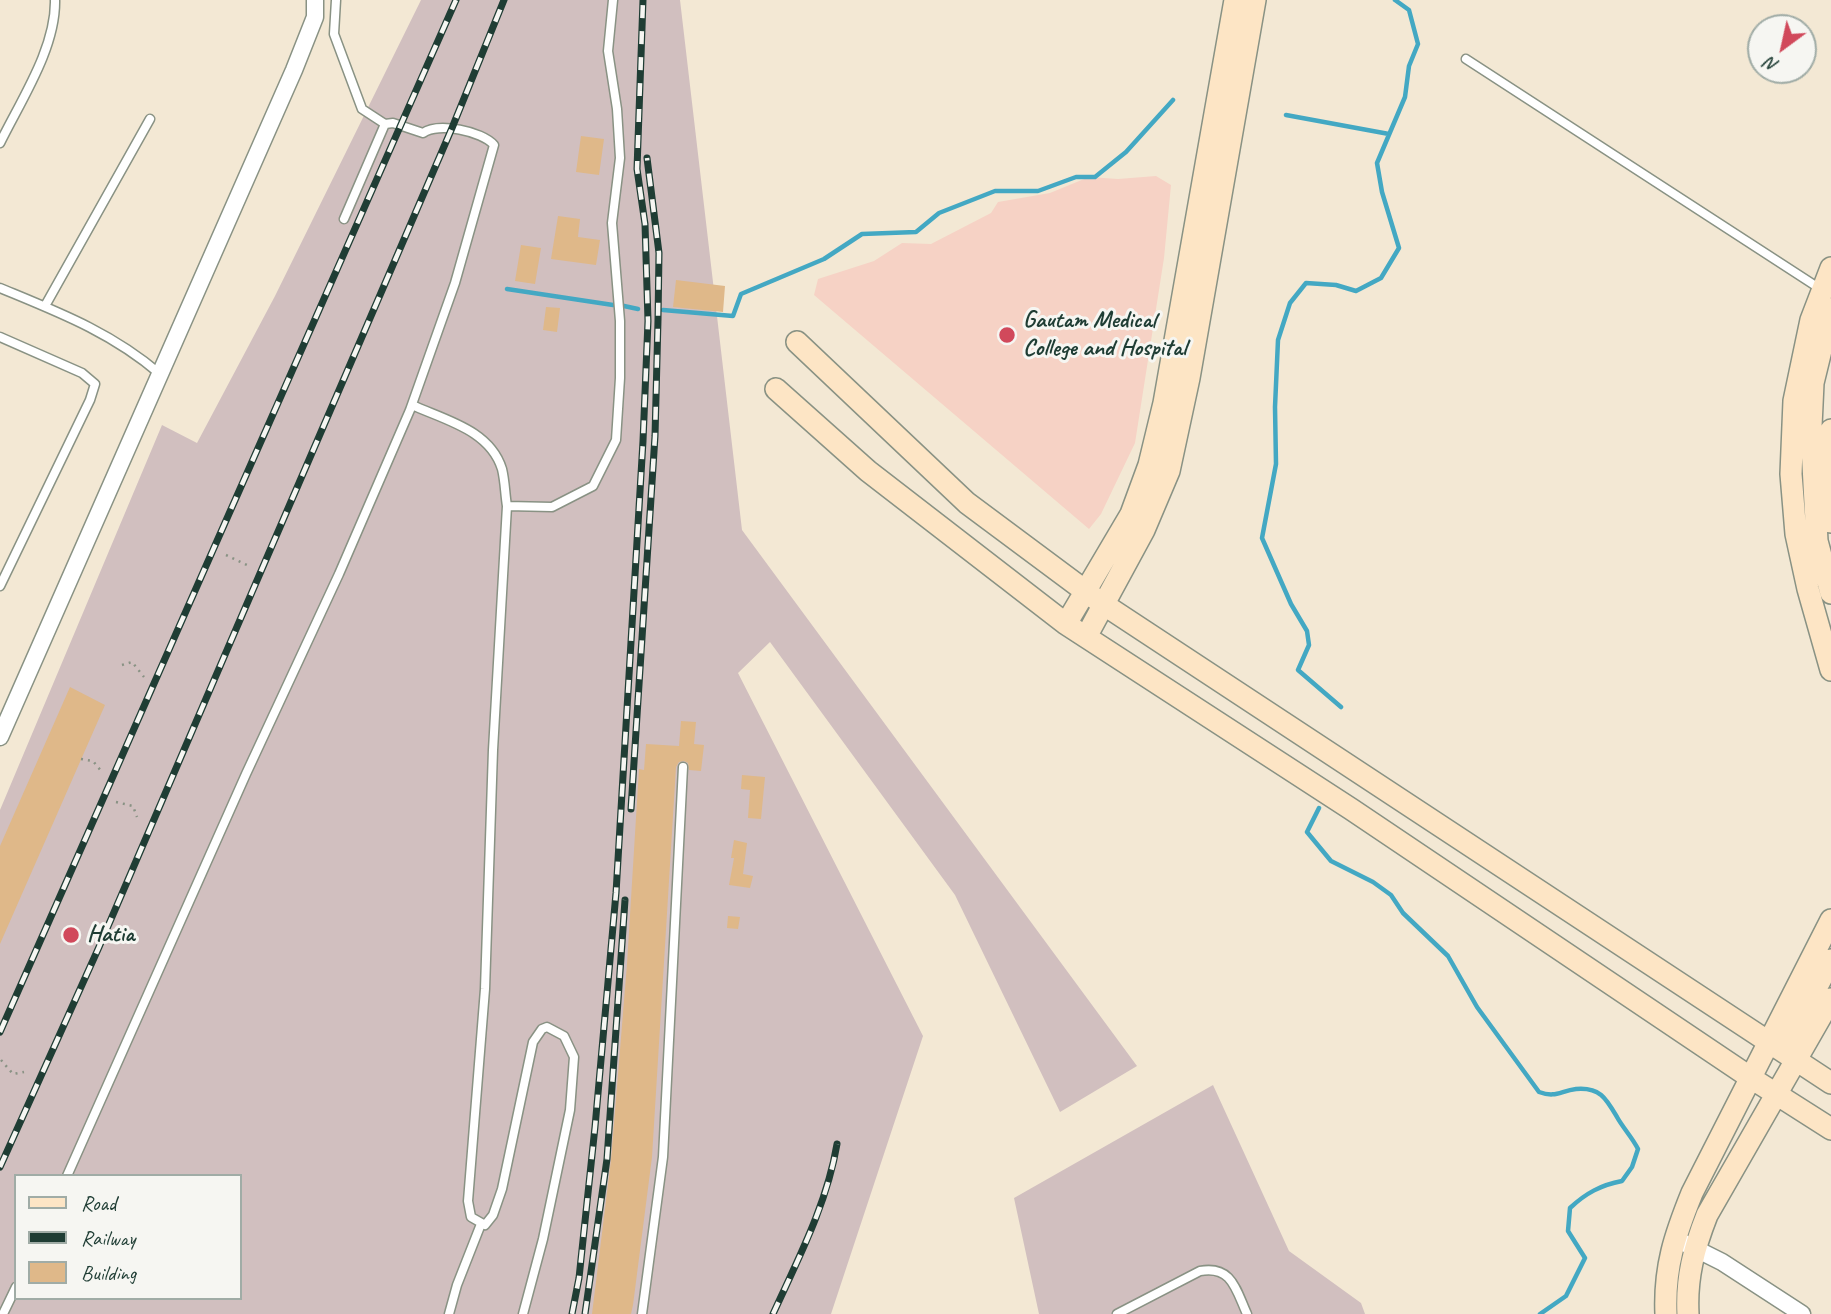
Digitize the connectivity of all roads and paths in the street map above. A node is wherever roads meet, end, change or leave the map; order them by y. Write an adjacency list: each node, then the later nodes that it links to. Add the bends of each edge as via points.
1 (55, 0): 10 (lane, via 46,50)
2 (315, 0): 18 (street, via 314,17 294,70)
3 (336, 0): 9 (lane, via 334,34 362,109)
4 (613, 0): 22 (lane, via 608,51 620,158 612,223 620,321 616,440 593,486 552,507)
5 (1235, 0): 27 (street, via 1149,465 1131,514)
6 (1255, 0): 29 (street, via 1169,471)
7 (1466, 60): 14 (lane)
8 (150, 119): 15 (lane)
9 (385, 124): 11 (lane); 20 (lane, via 423,133 443,126 489,139 494,145 455,283)
10 (0, 143)
11 (344, 219)
12 (1831, 268): 14 (street)
13 (0, 288): 15 (lane)
14 (1827, 300): 28 (street, via 1811,426 1817,541); 33 (street, via 1811,320 1794,401 1791,474 1796,534)
15 (45, 306): 18 (lane, via 122,344)
16 (0, 337): 26 (lane, via 82,373 94,384)
17 (797, 342): 27 (street, via 967,503)
18 (160, 374): 35 (street)
19 (776, 389): 30 (street, via 868,471)
20 (412, 405): 22 (lane, via 479,436 501,467); 51 (lane)
21 (1831, 430): 23 (street)
22 (507, 506): 52 (lane, via 485,989 468,1201 471,1217)
23 (1831, 522)
24 (226, 555): 25 (path)
25 (247, 565)
26 (0, 586)
27 (1086, 591): 29 (street); 30 (street)
28 (1831, 593)
29 (1104, 604): 31 (street); 44 (street)
30 (1066, 624): 31 (street)
31 (1086, 637): 47 (street)
32 (122, 665): 34 (path, via 132,662)
33 (1831, 670)
34 (144, 677)
35 (1, 733)
36 (81, 759): 38 (path, via 93,761)
37 (683, 767): 59 (lane, via 663,1157)
38 (102, 772)
39 (116, 802): 40 (path, via 133,806)
40 (137, 817)
41 (1831, 920): 44 (street)
42 (1831, 960): 44 (street)
43 (1831, 999): 44 (street)
44 (1782, 1051): 47 (street); 48 (street); 49 (street)
45 (1, 1060): 46 (path, via 13,1074)
46 (24, 1072)
47 (1751, 1077): 49 (street); 53 (street)
48 (1831, 1083)
49 (1776, 1093): 50 (street); 54 (street, via 1707,1215)
50 (1831, 1129)
51 (68, 1174)
52 (481, 1224): 57 (lane); 58 (lane, via 493,1215 502,1189 533,1042 547,1027 564,1036 574,1057 570,1110)
53 (1674, 1238): 54 (street); 62 (street, via 1664,1286)
54 (1694, 1248): 63 (street, via 1686,1292); 64 (street)
55 (14, 1291): 56 (lane)
56 (3, 1314)
57 (449, 1314)
58 (523, 1314)
59 (642, 1314)
60 (1117, 1314): 61 (lane, via 1213,1268 1230,1278)
61 (1247, 1314)
62 (1666, 1314)
63 (1688, 1314)
64 (1802, 1314)

